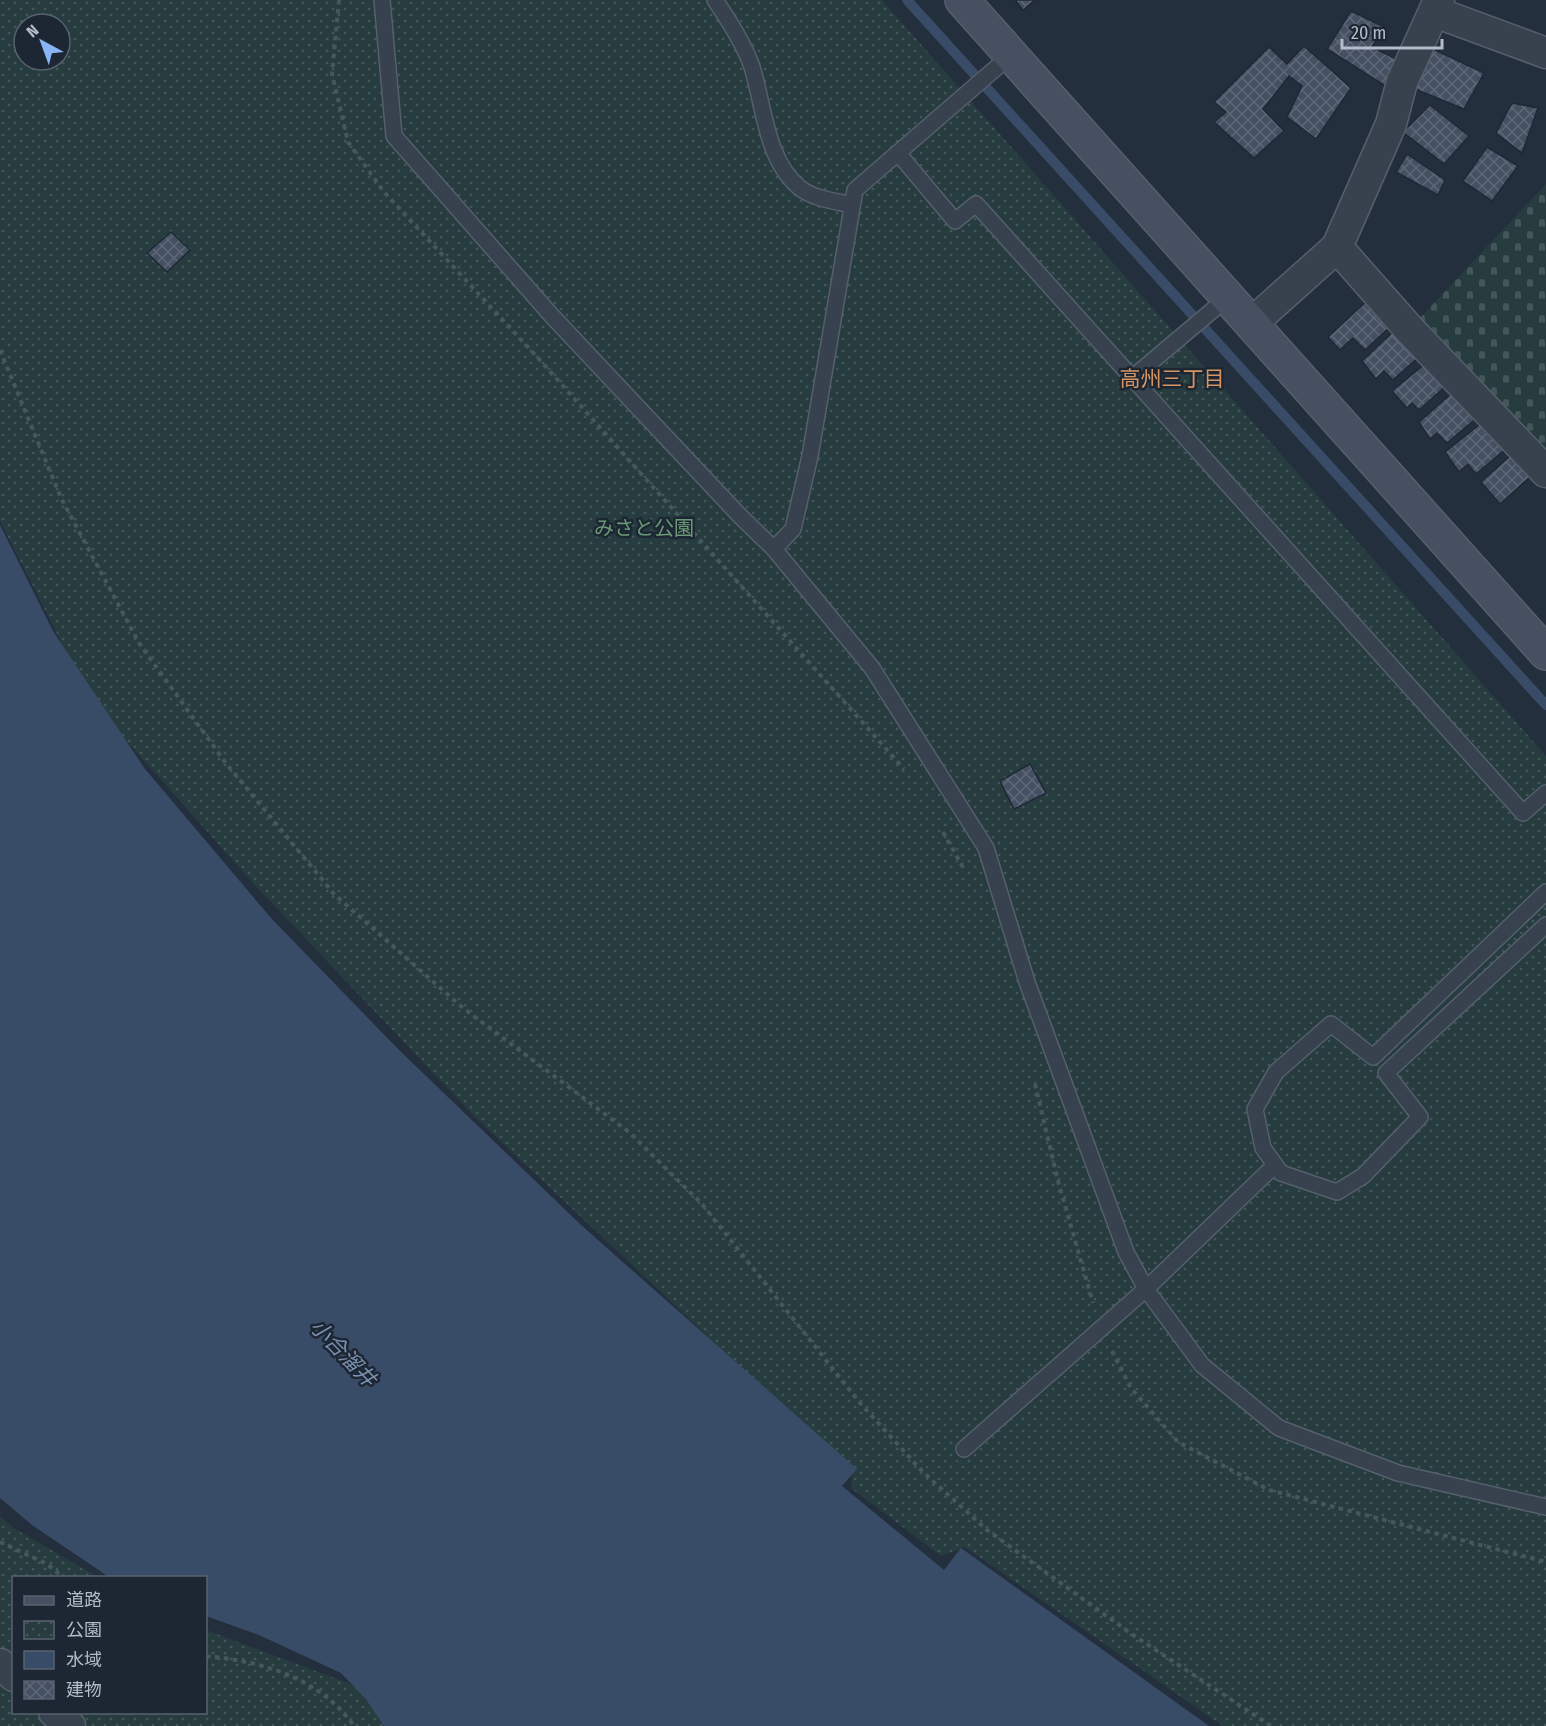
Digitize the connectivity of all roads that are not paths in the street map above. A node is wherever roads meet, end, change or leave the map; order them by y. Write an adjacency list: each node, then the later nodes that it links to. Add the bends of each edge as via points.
1 (382, 0): 14 (lane, via 394,136 552,316)
2 (714, 0): 8 (lane, via 735,30 750,63 781,165 800,188)
3 (962, 0): 6 (street)
4 (1437, 6): 5 (street); 9 (street, via 1402,82 1391,124)
5 (1546, 53)
6 (1011, 55): 7 (lane); 10 (street)
7 (898, 153): 8 (lane, via 855,190); 12 (lane, via 955,221 976,204)
8 (852, 205): 14 (lane, via 810,456 793,529)
9 (1337, 248): 11 (street); 13 (street)
10 (1227, 298): 11 (street); 12 (lane)
11 (1251, 324): 15 (street)
12 (1131, 379): 16 (lane, via 1523,813)
13 (1546, 472)
14 (774, 549): 20 (lane, via 872,669 986,848 1027,982 1125,1252)
15 (1546, 653)
16 (1546, 793)
17 (1546, 892): 19 (lane, via 1373,1057 1330,1024 1276,1072 1255,1109 1263,1148)
18 (1546, 925): 19 (lane, via 1386,1072 1420,1117 1363,1176 1337,1192 1281,1173)
19 (1275, 1165): 20 (lane)
20 (1146, 1289): 21 (lane); 22 (lane, via 1202,1365 1279,1428 1398,1473)
21 (964, 1449)
22 (1546, 1507)
23 (0, 1664): 24 (street)
24 (12, 1674)
25 (55, 1714): 26 (street)
26 (70, 1726)

